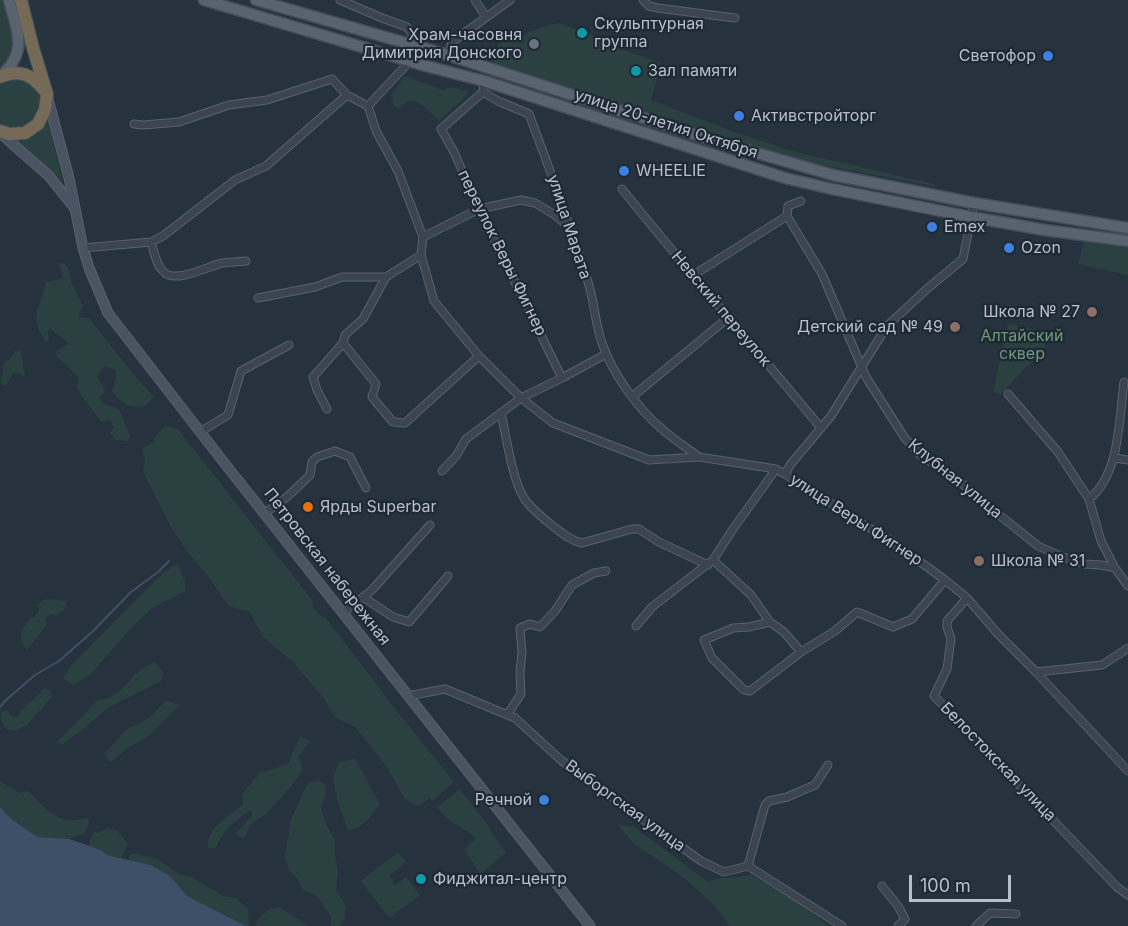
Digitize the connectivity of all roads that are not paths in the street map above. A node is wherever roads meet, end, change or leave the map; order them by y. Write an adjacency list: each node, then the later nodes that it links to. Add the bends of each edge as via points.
1 (9, 0): 14 (main road, via 20,43 13,61)
2 (21, 0): 17 (highway, Петровская набережная)
3 (204, 0): 13 (main road, улица 20-летия Октября)
4 (256, 0): 11 (main road, улица 20-летия Октября)
5 (340, 0): 11 (street, via 407,27 415,38)
6 (475, 0): 9 (street)
7 (510, 0): 9 (street)
8 (643, 0): 10 (street, via 658,8)
9 (486, 17): 12 (street, via 452,42)
10 (735, 18)
11 (413, 45): 12 (main road, улица 20-летия Октября)
12 (448, 55): 24 (main road, улица 20-летия Октября, via 801,166)
13 (410, 61): 15 (main road, улица 20-летия Октября); 19 (street)
14 (0, 77): 17 (highway, via 11,73 28,76)
15 (484, 81): 16 (street); 28 (main road, улица 20-летия Октября, via 785,178)
16 (483, 92): 26 (street, переулок Веры Фигнер, via 441,129); 29 (street, улица Марата, via 529,114)
17 (47, 94): 21 (highway, via 43,118 32,129 17,135); 25 (main road, Петровская набережная)
18 (347, 95): 19 (street); 20 (street, via 332,79 179,122); 33 (street, via 266,166 235,180)
19 (368, 106): 31 (street, улица Веры Фигнер)
20 (134, 124)
21 (0, 132): 25 (main road, Петровская набережная, via 49,176)
22 (622, 189): 37 (street, Невский переулок)
23 (801, 201): 27 (street, via 788,206)
24 (974, 203): 28 (street); 30 (main road, улица 20-летия Октября)
25 (75, 208): 34 (main road, Петровская набережная)
26 (479, 209): 29 (street, via 521,200 535,203); 31 (street); 46 (street, переулок Веры Фигнер)
27 (787, 216): 37 (street); 45 (street, Клубная улица, via 822,274)
28 (971, 217): 32 (main road, улица 20-летия Октября); 45 (street, via 963,259 887,326)
29 (569, 227): 43 (street, улица Марата)
30 (1128, 228)
31 (423, 237): 35 (street, улица Веры Фигнер)
32 (1128, 241)
33 (151, 242): 34 (street); 36 (street, via 164,273 172,276)
34 (83, 248): 54 (main road, Петровская набережная, via 108,313)
35 (421, 255): 38 (street); 44 (street, улица Веры Фигнер, via 434,302)
36 (246, 261)
37 (692, 276): 40 (street, Невский переулок)
38 (386, 277): 39 (street, via 342,277); 41 (street, via 363,319 345,335)
39 (258, 298)
40 (729, 317): 49 (street); 53 (street, Невский переулок)
41 (343, 343): 44 (street, via 376,384 372,397 393,422 405,423); 51 (street, via 313,377)
42 (288, 345): 54 (street, via 241,370 228,415)
43 (606, 354): 46 (street); 49 (street, улица Марата)
44 (479, 356): 50 (street, улица Веры Фигнер)
45 (861, 369): 53 (street); 66 (street, Клубная улица, via 919,454 959,481 1038,546 1085,564)
46 (562, 378): 50 (street)
47 (1124, 382): 56 (street)
48 (1008, 394): 62 (street, via 1058,452)
49 (632, 397): 55 (street, улица Марата, via 661,429)
50 (521, 398): 52 (street); 55 (street, улица Веры Фигнер, via 553,423 649,460)
51 (327, 409)
52 (501, 412): 59 (street, via 466,439); 65 (street, via 524,498 564,534 582,543 639,529 659,542)
53 (821, 428): 60 (street)
54 (200, 432): 63 (main road, Петровская набережная)
55 (699, 457): 58 (street, улица Веры Фигнер)
56 (1114, 458): 57 (street); 62 (street, via 1104,482)
57 (1128, 460)
58 (776, 469): 60 (street, улица Веры Фигнер); 65 (street)
59 (442, 471)
60 (786, 474): 69 (street, улица Веры Фигнер)
61 (366, 488): 63 (street, via 350,457 335,451 317,457 310,475)
62 (1089, 499): 66 (street, via 1101,541)
63 (264, 514): 73 (main road, Петровская набережная)
64 (430, 525): 71 (street)
65 (710, 562): 74 (street, via 752,595); 75 (street, via 652,607)
66 (1115, 568): 70 (street)
67 (606, 572): 80 (street, via 594,573 572,585 540,627 530,624 520,628 521,694)
68 (448, 576): 71 (street, via 409,622 393,617)
69 (945, 580): 72 (street, улица Веры Фигнер); 77 (street, via 912,619 893,627 856,612 835,631)
70 (1128, 586)
71 (363, 597): 73 (street)
72 (967, 598): 78 (street, улица Веры Фигнер); 85 (street, Белостокская улица, via 947,621 951,639 947,669 934,696)
73 (343, 613): 79 (main road, Петровская набережная)
74 (770, 622): 77 (street); 77 (street, via 733,628 704,640 712,658 744,690 750,691)
75 (636, 626)
76 (1128, 648): 78 (street, via 1102,664)
77 (801, 652)
78 (1036, 672): 82 (street, улица Веры Фигнер)
79 (408, 696): 80 (street, Выборгская улица, via 446,689); 87 (main road, Петровская набережная)
80 (507, 715): 83 (street, Выборгская улица, via 562,761 702,861 724,872)
81 (828, 765): 83 (street, via 815,785 765,805)
82 (1128, 771)
83 (748, 866): 88 (street)
84 (882, 886): 89 (street, via 905,919)
85 (1128, 895)
86 (1016, 914): 90 (street, via 990,913)
87 (590, 926)
88 (842, 926)
89 (898, 926)
90 (976, 926)

